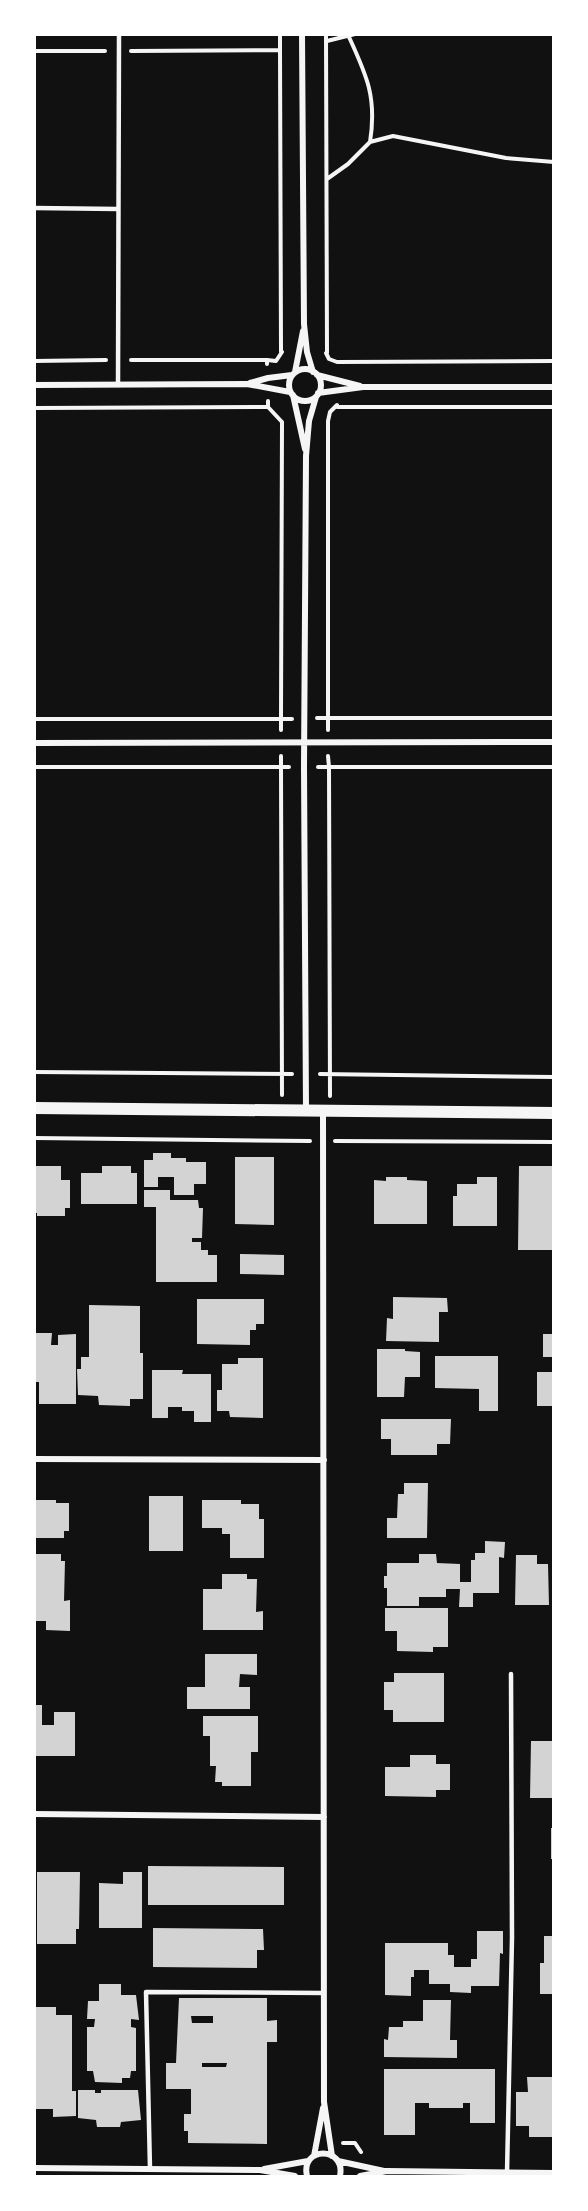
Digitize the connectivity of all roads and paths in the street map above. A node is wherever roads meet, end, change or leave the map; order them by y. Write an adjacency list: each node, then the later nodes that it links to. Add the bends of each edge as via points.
1 (119, 34): 10 (lane)
2 (280, 34): 8 (path)
3 (302, 34): 16 (street)
4 (326, 34): 7 (path)
5 (355, 34): 6 (path)
6 (349, 37): 7 (path); 11 (path, via 371,92 374,118)
7 (326, 41): 13 (path)
8 (280, 50): 10 (path); 17 (path)
9 (34, 51): 10 (path)
10 (119, 51): 15 (lane)
11 (370, 142): 12 (path, via 393,136 506,158); 13 (path)
12 (554, 162)
13 (327, 179): 18 (path)
14 (34, 208): 15 (lane)
15 (118, 209): 25 (lane)
16 (304, 324): 21 (street); 22 (street, via 307,352)
17 (281, 352)
18 (327, 353)
19 (554, 361): 20 (path)
20 (337, 362)
21 (294, 374): 22 (street, via 305,369); 23 (street); 28 (street, via 289,383)
22 (315, 374): 26 (street); 29 (street, via 320,384)
23 (247, 384): 25 (street); 28 (street)
24 (34, 385): 25 (street)
25 (118, 385)
26 (363, 387): 27 (street); 29 (street)
27 (554, 387)
28 (291, 394): 29 (street, via 301,401); 34 (street)
29 (317, 395): 34 (street, via 309,421)
30 (337, 407): 31 (path)
31 (554, 407)
32 (328, 421): 35 (path, via 328,718)
33 (282, 422): 36 (path, via 281,719)
34 (306, 456): 37 (street)
35 (554, 718)
36 (34, 719)
37 (304, 742): 38 (street); 39 (street); 44 (street)
38 (554, 742)
39 (34, 743)
40 (34, 767): 43 (path, via 281,767)
41 (554, 767): 45 (path, via 329,767)
42 (34, 1108): 43 (main road)
43 (282, 1110): 44 (main road)
44 (306, 1110): 45 (main road)
45 (326, 1111): 46 (main road); 48 (street)
46 (554, 1113)
47 (34, 1138): 48 (path)
48 (323, 1141): 49 (path); 51 (street)
49 (554, 1142)
50 (34, 1460): 51 (street)
51 (324, 1460): 54 (street)
52 (511, 1674): 64 (lane, via 512,1938)
53 (34, 1814): 54 (street)
54 (324, 1817): 55 (street)
55 (323, 1993): 56 (street); 61 (lane, via 146,1992)
56 (324, 2102): 57 (street); 58 (street)
57 (314, 2156): 58 (street, via 321,2153); 59 (street)
58 (335, 2158): 63 (street); 68 (street)
59 (308, 2161): 62 (street); 67 (street)
60 (34, 2168): 61 (street)
61 (150, 2169): 62 (street)
62 (260, 2170): 66 (street)
63 (387, 2171): 64 (street); 69 (street)
64 (507, 2173): 65 (street)
65 (554, 2173)
66 (296, 2176)
67 (307, 2176)
68 (340, 2176)
69 (360, 2176)

